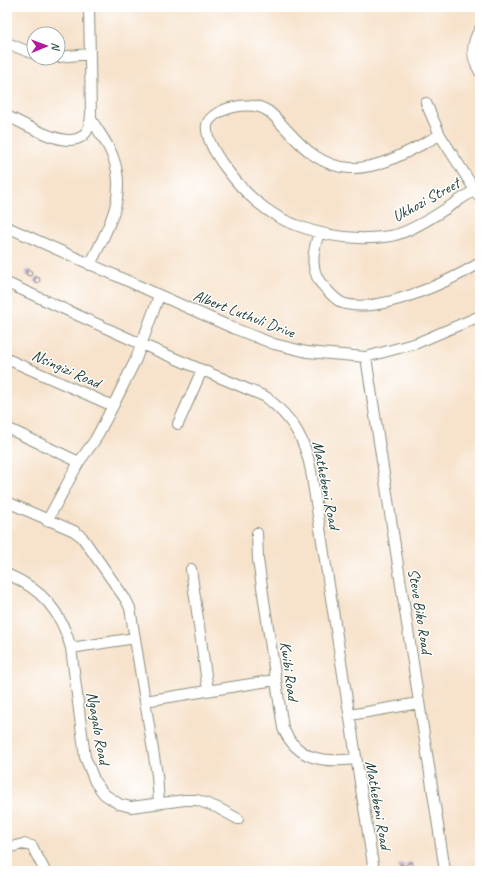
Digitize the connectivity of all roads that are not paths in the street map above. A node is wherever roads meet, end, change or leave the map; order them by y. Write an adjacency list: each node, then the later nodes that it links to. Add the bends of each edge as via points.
1 (89, 7): 5 (street)
2 (480, 29): 7 (street, via 473,54)
3 (7, 43): 4 (street)
4 (26, 51)
5 (90, 54): 6 (street); 10 (street)
6 (66, 56)
7 (480, 72)
8 (426, 103): 11 (street)
9 (7, 116): 10 (street, via 56,137 72,141 86,133)
10 (91, 119): 16 (street, via 113,158 118,190 114,214)
11 (440, 136): 12 (street); 14 (street, Ukhozi Street, via 385,162 368,167 348,168 324,162 316,157 300,144 275,116 261,108 229,108 211,118 207,127 210,142 247,192 274,215)
12 (478, 194): 14 (street, Ukhozi Street, via 393,235 352,238)
13 (7, 227): 16 (street, Albert Luthuli Drive)
14 (319, 233): 15 (street, via 313,255 316,277 337,300 346,305 364,305 406,298 433,288)
15 (480, 263)
16 (90, 265): 18 (street, Albert Luthuli Drive)
17 (7, 283): 20 (street, Mathebeni Road)
18 (159, 296): 20 (street); 21 (street, Albert Luthuli Drive, via 233,328 288,348)
19 (480, 316): 21 (street, Albert Luthuli Drive, via 417,343)
20 (141, 344): 23 (street, Mathebeni Road); 24 (street)
21 (366, 357): 38 (street, Steve Biko Road)
22 (7, 359): 24 (street, Nsingizi Road)
23 (202, 370): 25 (street); 39 (street, Mathebeni Road, via 266,397 302,438 311,471)
24 (113, 406): 27 (street, via 95,440)
25 (178, 424)
26 (7, 428): 27 (street)
27 (79, 462): 29 (street)
28 (7, 502): 29 (street)
29 (47, 521): 33 (street, via 74,531 85,540 129,604)
30 (257, 533): 35 (street, Kwibi Road, via 258,560)
31 (191, 569): 36 (street)
32 (7, 574): 34 (street, Ngagalo Road, via 26,583 45,598 62,624)
33 (135, 638): 34 (street); 37 (street)
34 (71, 648): 41 (street, Ngagalo Road, via 84,754 95,782 104,794 122,806)
35 (275, 680): 36 (street); 40 (street, Kwibi Road, via 281,723 290,741 307,755 321,760)
36 (208, 690): 37 (street)
37 (145, 701): 41 (street)
38 (419, 703): 39 (street); 46 (street, Steve Biko Road)
39 (350, 715): 40 (street, Mathebeni Road)
40 (355, 759): 45 (street, Mathebeni Road)
41 (159, 803): 42 (street, Ngagalo Road, via 196,800)
42 (238, 819)
43 (7, 848): 44 (street, via 23,844 32,846)
44 (45, 871)
45 (374, 871)
46 (445, 871)

